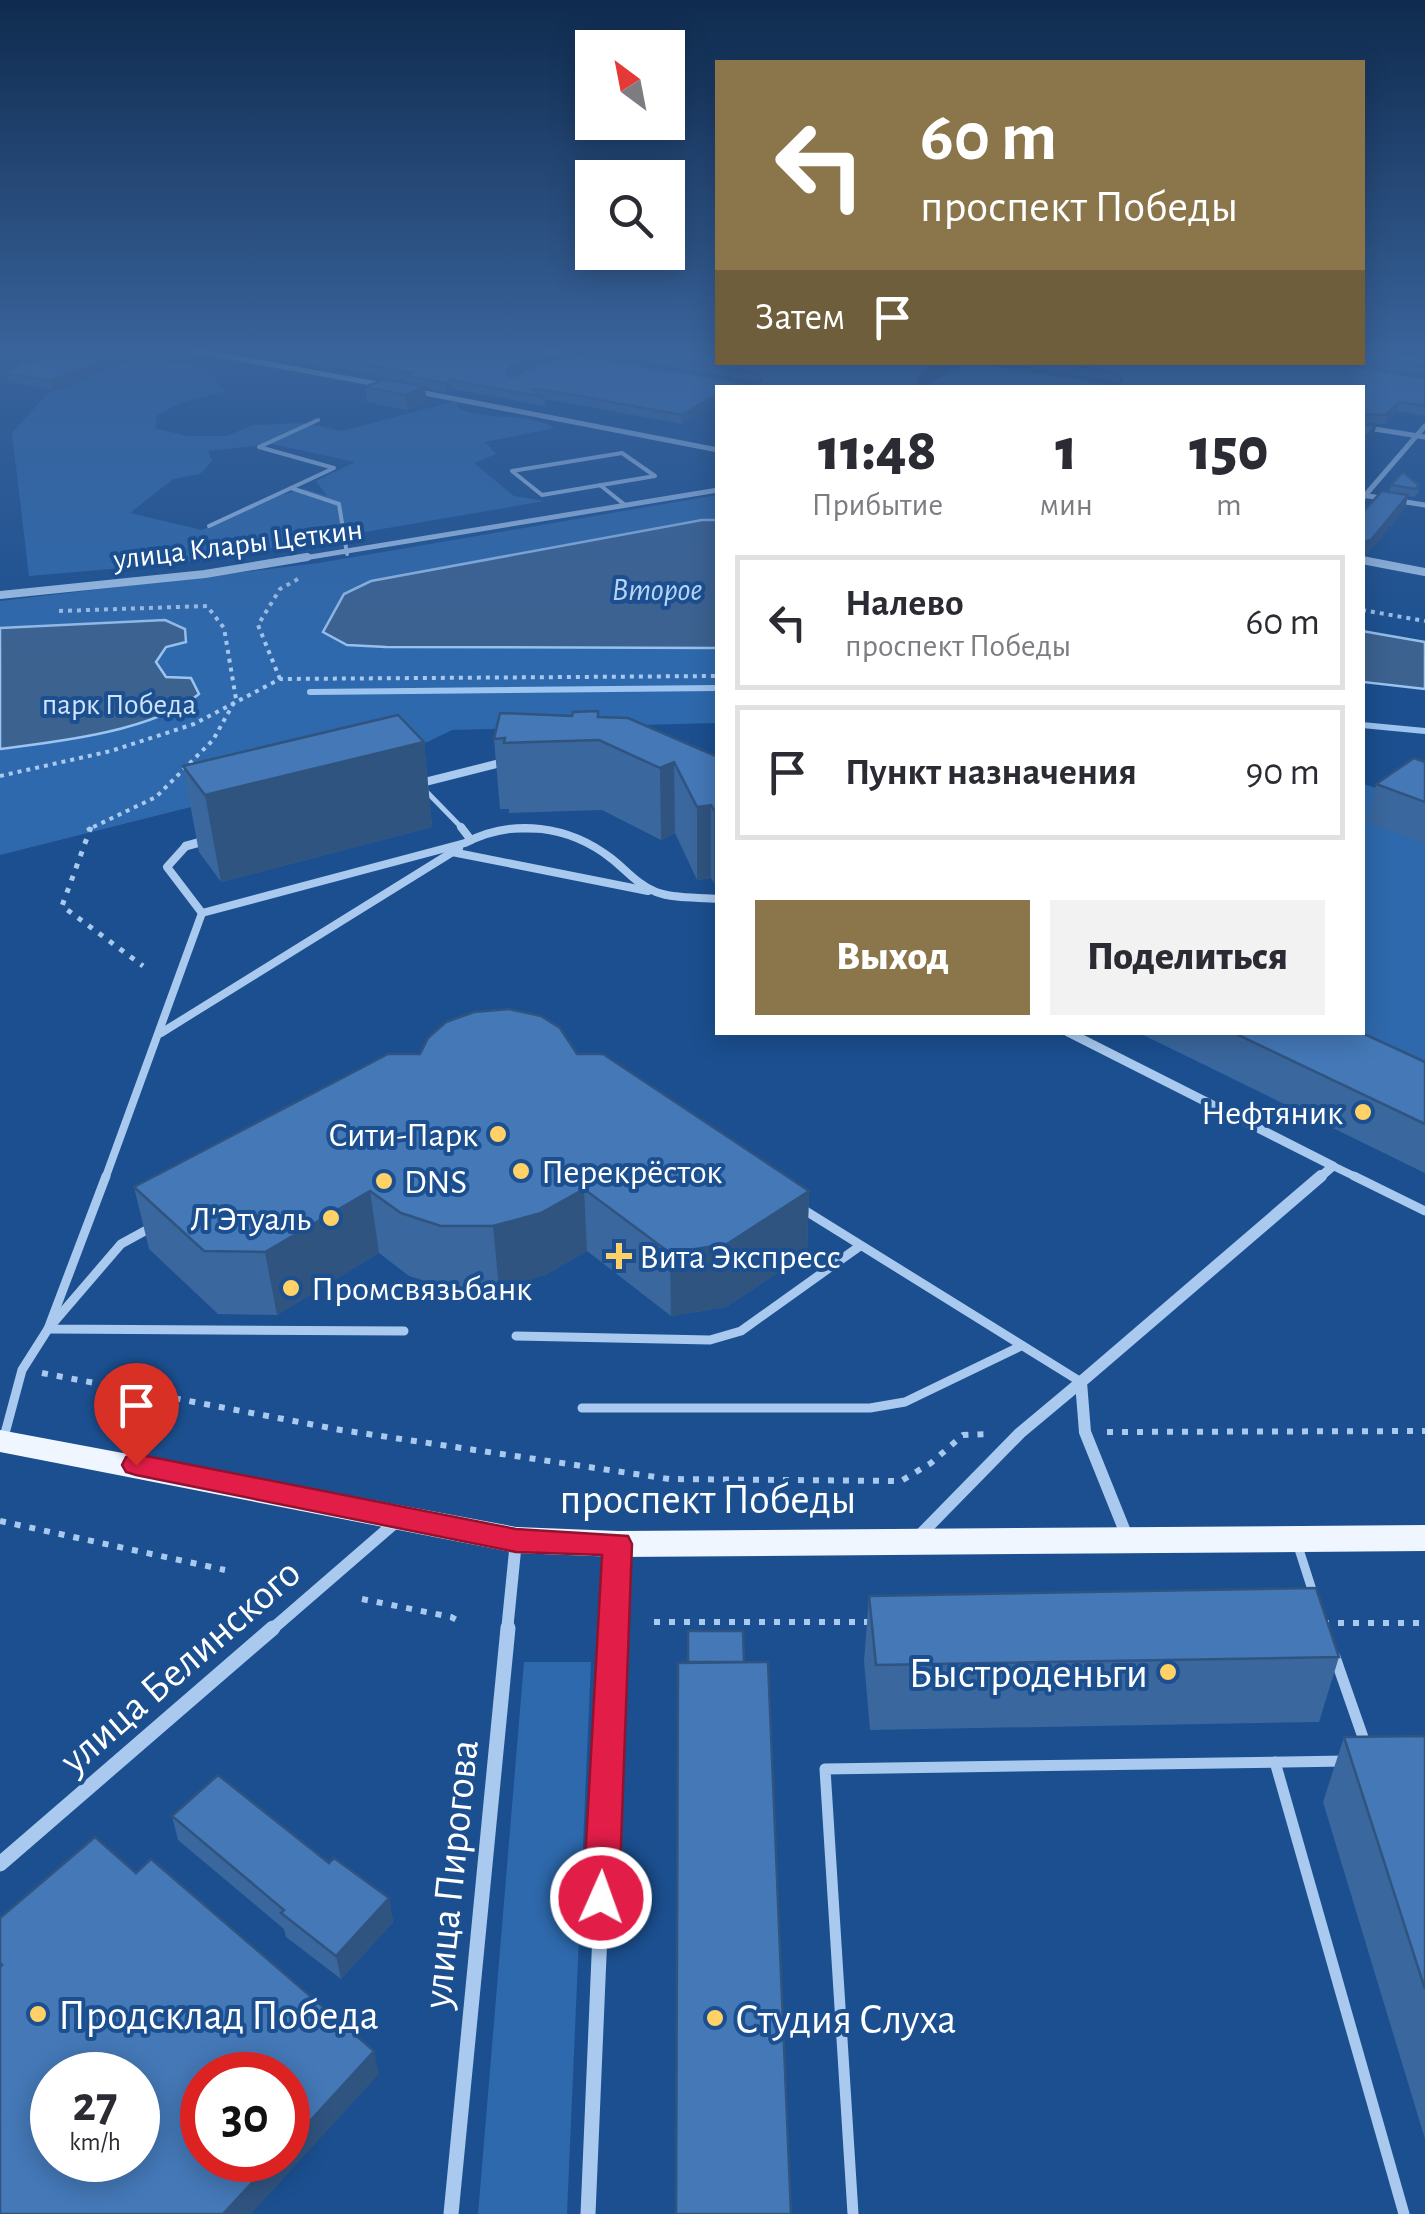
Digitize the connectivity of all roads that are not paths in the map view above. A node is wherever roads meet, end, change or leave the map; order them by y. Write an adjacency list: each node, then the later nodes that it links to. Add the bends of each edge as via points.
1 (281, 453): 6 (lane, via 334,468)
2 (620, 453): 5 (lane, via 512,471 542,495)
3 (622, 453): 5 (lane, via 655,476)
4 (1401, 453): 8 (street)
5 (600, 485): 11 (lane)
6 (290, 488): 12 (lane); 13 (lane, via 338,504)
7 (715, 491): 11 (street, улица Клары Цеткин)
8 (1365, 495)
9 (1365, 496): 10 (street)
10 (1425, 505)
11 (625, 506): 13 (street, улица Клары Цеткин)
12 (209, 526)
13 (347, 554): 16 (street, улица Клары Цеткин)
14 (1365, 561): 15 (street)
15 (1425, 572)
16 (0, 594)
17 (521, 761): 18 (street)
18 (419, 783): 19 (street); 21 (lane)
19 (401, 788)
20 (222, 836): 22 (street)
21 (473, 839): 23 (lane); 24 (lane, via 490,830 563,831); 26 (lane)
22 (186, 846): 26 (lane, via 167,867)
23 (452, 852): 24 (lane); 27 (lane)
24 (657, 893): 25 (lane)
25 (715, 899)
26 (202, 913): 27 (lane)
27 (161, 1033): 34 (lane)
28 (1074, 1035): 29 (street)
29 (1333, 1166): 31 (lane); 38 (street)
30 (796, 1204): 33 (lane)
31 (1425, 1210)
32 (156, 1225): 34 (lane, via 121,1244)
33 (860, 1246): 36 (lane, via 740,1331 710,1340); 37 (lane)
34 (48, 1329): 35 (lane); 40 (lane, via 22,1370)
35 (404, 1331)
36 (516, 1336)
37 (1021, 1346): 38 (lane); 39 (lane, via 905,1402 870,1408)
38 (1081, 1382): 44 (street); 45 (street, via 1085,1432)
39 (582, 1408)
40 (1, 1441): 41 (main road, проспект Победы)
41 (401, 1517): 43 (main road, проспект Победы); 53 (street, улица Белинского)
42 (1425, 1538): 46 (main road, проспект Победы)
43 (516, 1540): 47 (main road, проспект Победы); 54 (street, улица Пирогова)
44 (914, 1540): 45 (main road, проспект Победы); 47 (main road, проспект Победы)
45 (1128, 1540): 46 (main road, проспект Победы)
46 (1296, 1540): 48 (lane)
47 (618, 1544): 55 (street)
48 (1318, 1606)
49 (1330, 1640): 51 (lane)
50 (1352, 1761): 52 (lane)
51 (1371, 1761)
52 (1275, 1762): 56 (lane, via 825,1769); 57 (lane)
53 (0, 1864)
54 (451, 2214)
55 (588, 2214)
56 (853, 2214)
57 (1404, 2214)

